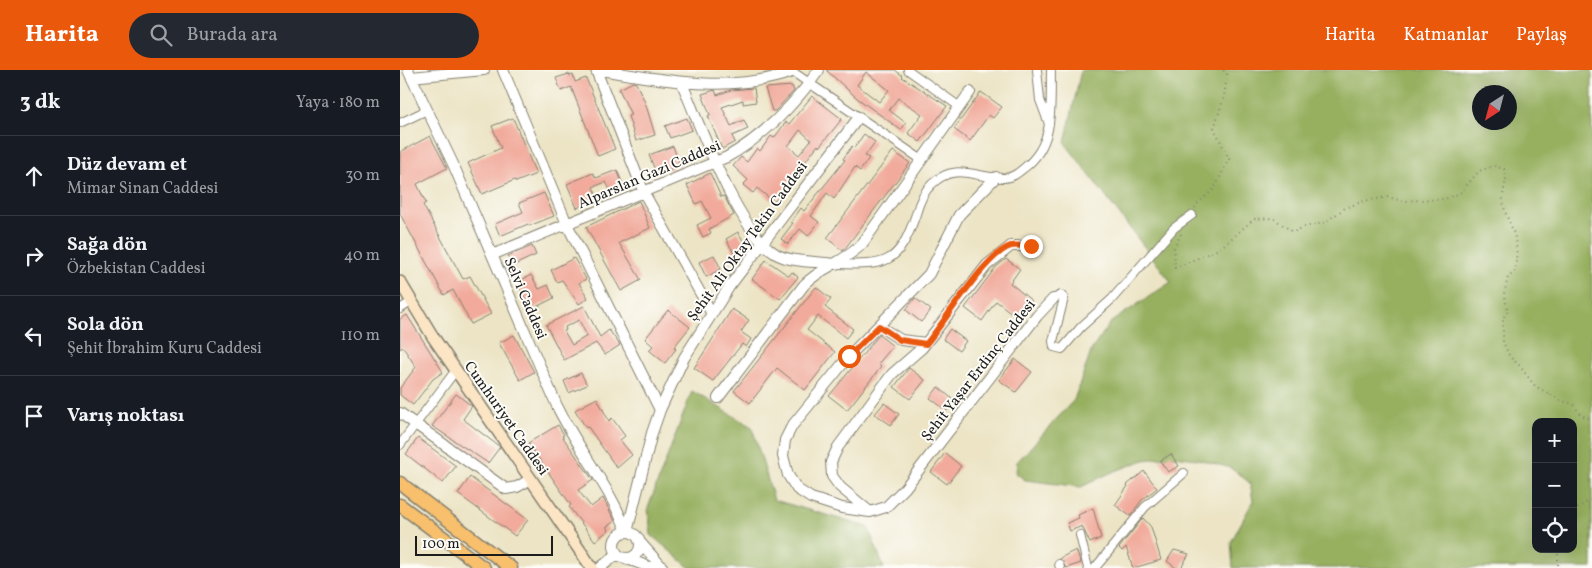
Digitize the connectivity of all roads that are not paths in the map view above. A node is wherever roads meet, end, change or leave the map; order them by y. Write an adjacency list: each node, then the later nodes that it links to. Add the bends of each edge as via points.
1 (484, 70): 10 (street)
2 (503, 70): 24 (street)
3 (596, 70): 22 (street)
4 (600, 70): 11 (street)
5 (819, 70): 12 (street, Alparslan Gazi Caddesi)
6 (908, 70): 14 (street)
7 (1037, 70): 18 (street, via 1040,100)
8 (1050, 70): 18 (street)
9 (791, 71): 11 (street, via 755,81); 12 (street)
10 (410, 74): 15 (street, Selvi Caddesi)
11 (682, 83): 20 (street)
12 (810, 83): 16 (street); 20 (street, Alparslan Gazi Caddesi, via 762,133)
13 (970, 92): 14 (street)
14 (960, 107): 19 (street)
15 (427, 110): 17 (street); 27 (street, Selvi Caddesi)
16 (859, 117): 19 (street); 25 (street, Şehit Ali Oktay Tekin Caddesi)
17 (400, 123)
18 (1049, 125): 21 (street, via 1042,148 1027,166 1011,176)
19 (922, 160): 28 (street, via 862,244)
20 (715, 164): 22 (street, Alparslan Gazi Caddesi); 25 (street, via 750,227)
21 (996, 177): 28 (street, via 963,171 940,178 926,191 905,241 893,257 874,264); 34 (street, via 959,215 930,274)
22 (644, 193): 24 (street, Alparslan Gazi Caddesi); 33 (street)
23 (1192, 215): 30 (street, Şehit Yaşar Erdinç Caddesi, via 1174,228 1112,300 1080,327 1062,349 1054,347 1053,341 1064,298 1061,295)
24 (567, 224): 27 (street, Alparslan Gazi Caddesi); 38 (street)
25 (762, 242): 28 (street, via 785,258); 33 (street, Şehit Ali Oktay Tekin Caddesi)
26 (1031, 246): 35 (street, via 1011,246 995,258)
27 (492, 255): 47 (street, Selvi Caddesi, via 564,419 615,503)
28 (837, 264): 37 (street, via 804,285)
29 (400, 282): 31 (main road, Cumhuriyet Caddesi)
30 (1053, 300): 46 (street, Şehit Yaşar Erdinç Caddesi, via 1037,316 905,488 886,507)
31 (411, 302): 32 (street); 36 (main road, Cumhuriyet Caddesi)
32 (400, 309)
33 (711, 312): 38 (street, Şehit Ali Oktay Tekin Caddesi, via 684,358)
34 (879, 326): 35 (street, via 900,340); 46 (street, via 849,356 792,426 783,448 788,475 802,494 842,508)
35 (926, 344): 46 (street, via 892,374 838,447 831,462 830,470 835,480)
36 (456, 370): 40 (street); 43 (main road, Cumhuriyet Caddesi)
37 (718, 398)
38 (660, 410): 47 (street, Şehit Ali Oktay Tekin Caddesi)
39 (400, 414): 40 (street)
40 (415, 425): 41 (street); 43 (street, via 506,489)
41 (400, 445)
42 (1184, 473): 58 (street, via 1145,507)
43 (531, 479): 53 (main road, Cumhuriyet Caddesi)
44 (400, 483): 52 (main road)
45 (400, 505): 51 (main road)
46 (870, 512)
47 (627, 532): 49 (street, via 635,534); 50 (street, via 616,537 614,546)
48 (1080, 535): 57 (street)
49 (639, 541): 50 (street, via 636,553); 56 (street)
50 (621, 556): 54 (street); 55 (street)
51 (484, 568)
52 (511, 568)
53 (592, 568)
54 (600, 568)
55 (652, 568)
56 (663, 568)
57 (1088, 568)
58 (1095, 568)

